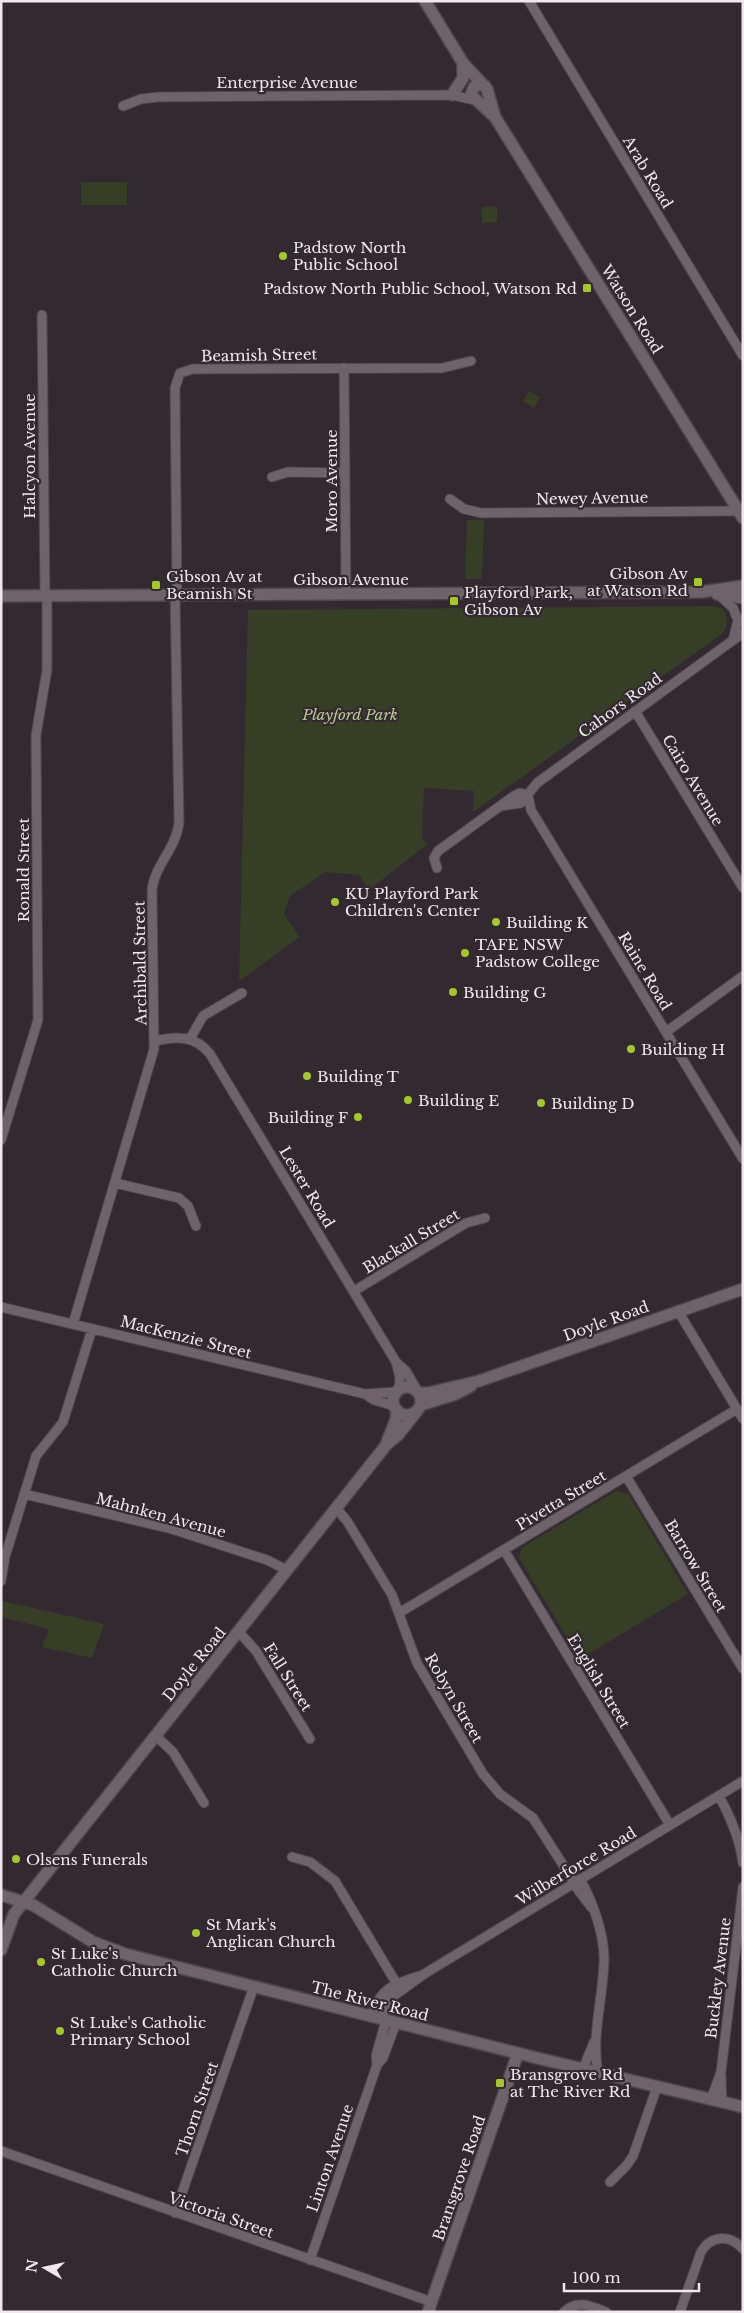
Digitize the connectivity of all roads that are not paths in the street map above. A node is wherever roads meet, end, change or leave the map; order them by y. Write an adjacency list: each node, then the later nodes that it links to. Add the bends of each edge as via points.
1 (425, 1): 3 (main road, Watson Road)
2 (529, 1): 10 (street, Arab Road)
3 (463, 63): 4 (main road, Watson Road); 5 (main road, Watson Road); 6 (main road, via 463,78)
4 (487, 89): 5 (main road, via 485,100); 8 (main road, Watson Road)
5 (474, 94): 6 (street, Enterprise Avenue); 8 (main road, Watson Road)
6 (452, 95): 7 (street, Enterprise Avenue, via 158,97)
7 (123, 106)
8 (495, 116): 16 (main road, Watson Road)
9 (42, 315): 23 (street, Halcyon Avenue)
10 (743, 356)
11 (471, 361): 12 (street, Beamish Street, via 442,368)
12 (344, 368): 13 (street, Moro Avenue); 20 (street, Beamish Street, via 193,369 180,373 175,388)
13 (345, 473): 14 (street, via 288,472); 19 (street, Moro Avenue)
14 (272, 477)
15 (450, 499): 16 (street, Newey Avenue, via 464,509 481,513)
16 (741, 514)
17 (743, 586): 18 (main road, Gibson Avenue)
18 (701, 592): 19 (main road, Gibson Avenue); 21 (main road, Gibson Avenue)
19 (346, 594): 20 (main road, Gibson Avenue)
20 (176, 595): 23 (main road, Gibson Avenue); 35 (street, Archibald Street, via 178,828 152,889)
21 (718, 595): 24 (main road, Gibson Avenue); 26 (street, via 733,608 738,620)
22 (1, 596): 23 (main road, Gibson Avenue)
23 (46, 596): 36 (street, Ronald Street, via 47,670 36,735 38,1020)
24 (743, 598)
25 (743, 633): 26 (street, Cahors Road)
26 (733, 640): 27 (street, Cahors Road)
27 (635, 711): 28 (street, Cahors Road, via 537,783); 30 (street, Cairo Avenue)
28 (528, 795): 29 (street, Cahors Road, via 520,793 438,850 434,858); 33 (street, Raine Road, via 531,810)
29 (438, 868)
30 (743, 888)
31 (743, 976): 33 (street)
32 (242, 993): 34 (street, via 203,1016)
33 (666, 1032): 37 (street, Raine Road)
34 (190, 1039): 35 (street); 42 (street, Lester Road, via 210,1054)
35 (155, 1041): 38 (street, Archibald Street)
36 (1, 1140)
37 (743, 1159)
38 (115, 1183): 40 (street, via 179,1198 188,1206); 45 (street, Archibald Street)
39 (485, 1218): 42 (street, Blackall Street, via 466,1223)
40 (196, 1226)
41 (743, 1288): 44 (main road, Doyle Road)
42 (354, 1291): 47 (street, Lester Road)
43 (1, 1307): 45 (street, MacKenzie Street)
44 (678, 1311): 48 (main road, Doyle Road); 54 (street)
45 (73, 1324): 46 (street, MacKenzie Street)
46 (92, 1329): 51 (street, MacKenzie Street); 58 (street, via 65,1416 36,1456)
47 (396, 1362): 49 (street, Lester Road, via 400,1378); 50 (street, Lester Road, via 406,1371)
48 (480, 1381): 50 (main road, Doyle Road, via 432,1393); 53 (main road, Doyle Road)
49 (398, 1390): 50 (main road, via 408,1386); 51 (street, MacKenzie Street); 52 (main road, via 393,1399)
50 (418, 1391): 53 (main road)
51 (365, 1394): 52 (street, MacKenzie Street)
52 (396, 1408): 53 (main road, via 407,1415); 56 (main road, Doyle Road, via 396,1419)
53 (419, 1408): 56 (main road, Doyle Road)
54 (737, 1409): 55 (street); 57 (street, Pivetta Street)
55 (743, 1418)
56 (387, 1444): 59 (main road, Doyle Road)
57 (626, 1476): 60 (street, Pivetta Street); 65 (street, Barrow Street)
58 (24, 1494): 61 (street, Mahnken Avenue, via 177,1531 267,1560); 62 (street)
59 (336, 1508): 61 (main road, Doyle Road); 63 (street, Robyn Street, via 392,1595)
60 (504, 1550): 63 (street, Pivetta Street); 71 (street, English Street)
61 (287, 1570): 64 (main road, Doyle Road)
62 (1, 1581)
63 (399, 1613): 74 (street, Robyn Street, via 417,1663 483,1774 500,1794 534,1818)
64 (239, 1632): 66 (main road, Doyle Road); 67 (street, Fall Street, via 256,1651)
65 (743, 1670)
66 (156, 1736): 70 (street, via 172,1752); 77 (main road, Doyle Road)
67 (310, 1739)
68 (743, 1781): 69 (street, Wilberforce Road)
69 (716, 1797): 71 (street, Wilberforce Road); 73 (street, via 723,1815 730,1821)
70 (204, 1803)
71 (670, 1826): 74 (street, Wilberforce Road)
72 (292, 1857): 80 (street, via 310,1862 335,1881)
73 (743, 1863)
74 (576, 1882): 80 (street, Wilberforce Road); 82 (street, Robyn Street, via 592,1907 601,1931 604,1952)
75 (743, 1887): 87 (street, Buckley Avenue)
76 (1, 1896): 77 (main road, The River Road)
77 (24, 1902): 78 (main road, Doyle Road, via 14,1914); 79 (main road, The River Road, via 108,1949)
78 (1, 1950)
79 (254, 1986): 81 (main road, The River Road); 91 (street, Thorn Street)
80 (399, 1988): 81 (street, Wilberforce Road, via 380,1996)
81 (384, 2020): 83 (main road, The River Road); 93 (street, Linton Avenue, via 377,2065)
82 (596, 2040): 84 (street); 85 (street)
83 (518, 2053): 84 (main road, The River Road); 94 (main road, Bransgrove Road)
84 (582, 2069): 85 (main road, The River Road)
85 (598, 2073): 86 (main road, The River Road)
86 (657, 2087): 87 (main road, The River Road); 90 (street, via 630,2161)
87 (716, 2100): 88 (main road, The River Road)
88 (743, 2106)
89 (1, 2152): 91 (street, Victoria Street)
90 (610, 2182)
91 (175, 2213): 93 (street, Victoria Street)
92 (743, 2249): 97 (street, via 724,2238 706,2245)
93 (310, 2260): 94 (street, Victoria Street)
94 (430, 2307)
95 (564, 2312): 96 (street, via 572,2305 581,2304)
96 (606, 2312)
97 (680, 2312)

